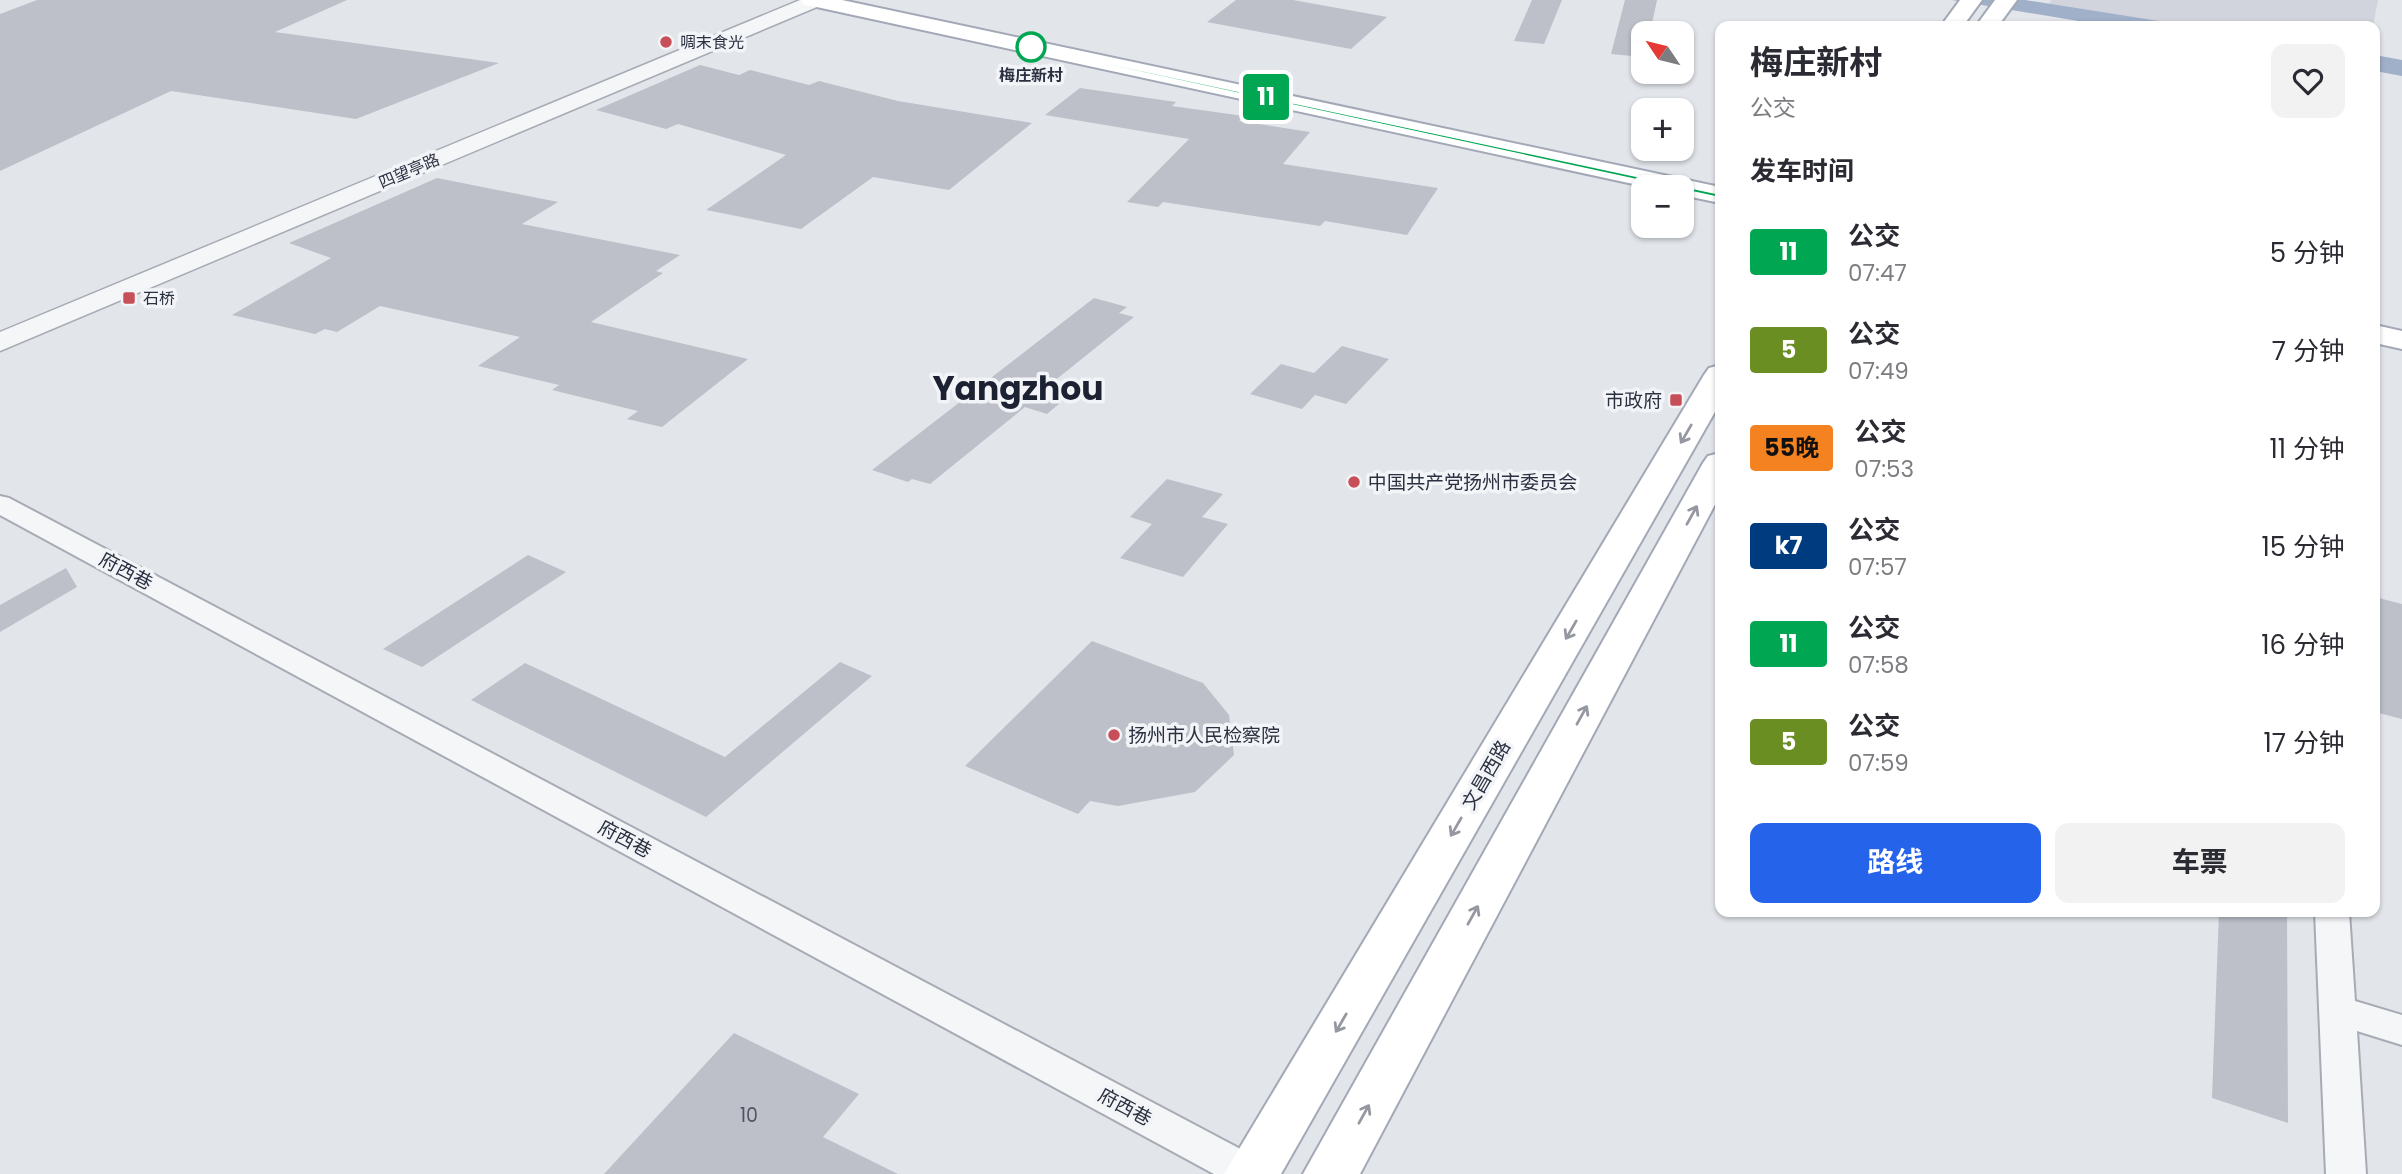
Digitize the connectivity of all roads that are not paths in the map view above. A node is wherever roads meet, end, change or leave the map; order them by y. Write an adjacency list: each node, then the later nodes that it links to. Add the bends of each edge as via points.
1 (815, 0): 3 (main road); 13 (street, 四望亭路)
2 (871, 0): 4 (main road)
3 (1631, 176)
4 (1715, 177)
5 (1694, 190): 7 (main road)
6 (1694, 193): 8 (main road)
7 (1715, 194)
8 (1715, 201)
9 (2380, 315): 10 (main road)
10 (2402, 320)
11 (2380, 335): 12 (main road)
12 (2402, 340)
13 (0, 342)
14 (1715, 384): 20 (main road, 文昌西路, one-way to 20)
15 (1715, 472): 21 (main road, one-way to 15)
16 (0, 503): 20 (street, 府西巷)
17 (2332, 917): 18 (street)
18 (2337, 1010): 19 (street); 22 (street)
19 (2402, 1030)
20 (1252, 1174)
21 (1331, 1174)
22 (2346, 1174)

